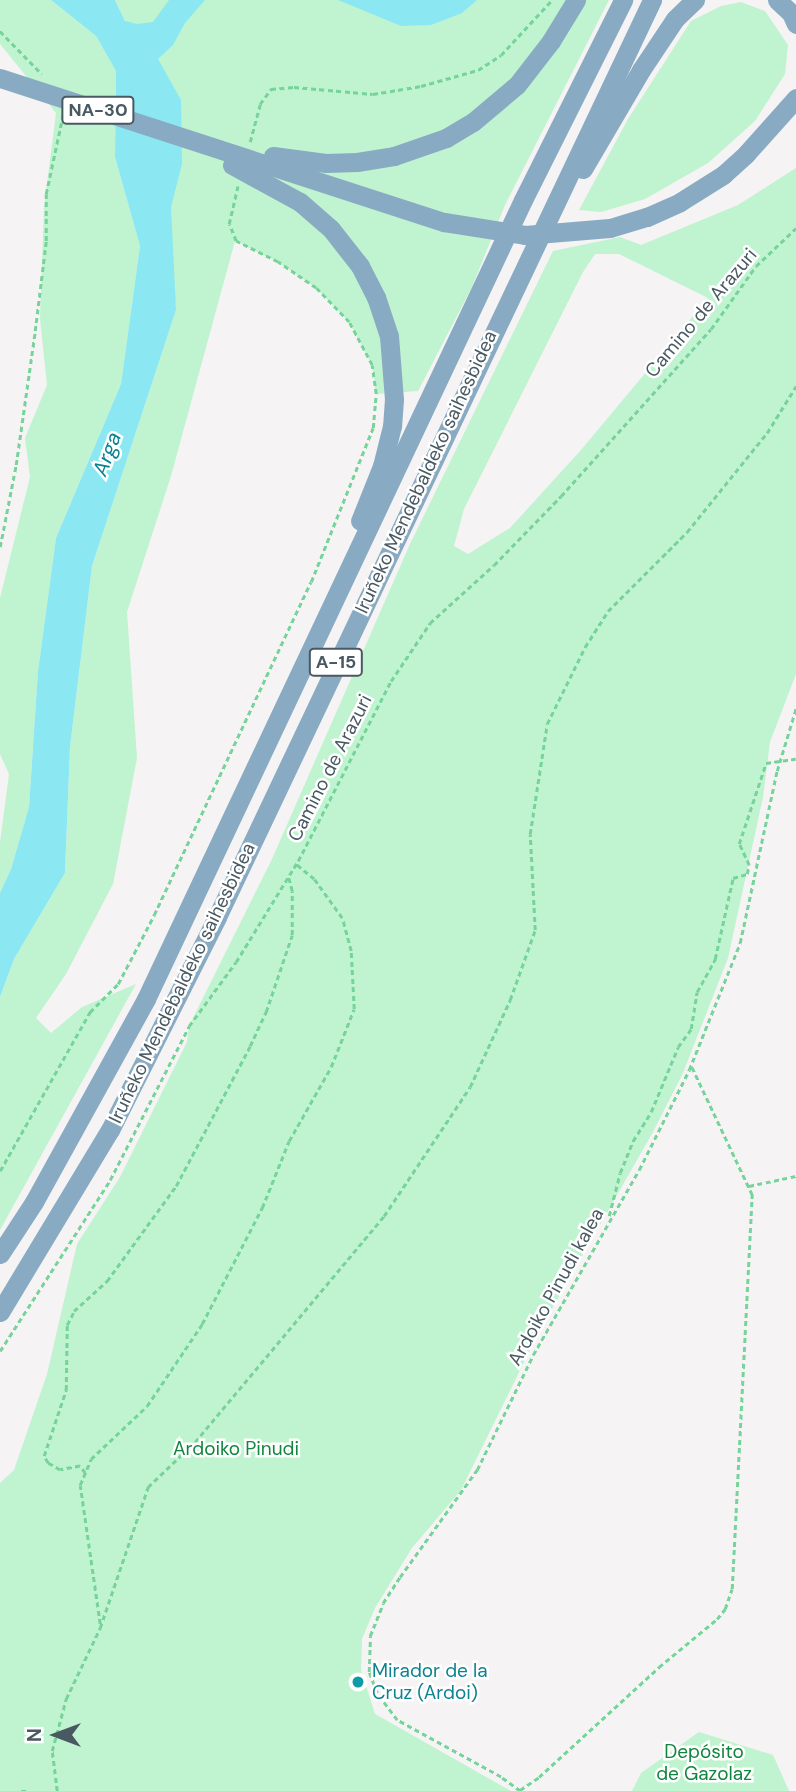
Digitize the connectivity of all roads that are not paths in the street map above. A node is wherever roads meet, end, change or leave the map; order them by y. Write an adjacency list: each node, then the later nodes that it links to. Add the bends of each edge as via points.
1 (576, 0): 11 (highway, via 517,85 446,138 394,156 357,162)
2 (623, 0): 13 (highway, Iruñeko Mendebaldeko saihesbidea / A-15, via 523,200)
3 (652, 0): 12 (highway, Iruñeko Mendebaldeko saihesbidea / A-15)
4 (695, 0): 12 (highway, via 641,70 583,170)
5 (777, 0): 6 (highway)
6 (796, 24)
7 (0, 78): 11 (highway, NA-30)
8 (796, 83): 10 (highway)
9 (796, 98): 10 (highway)
10 (778, 120): 11 (highway, via 746,154 701,189 647,217 610,228 555,234 503,233 443,222)
11 (253, 164): 13 (highway, via 331,229 360,266 376,297 394,367 392,426 382,466)
12 (558, 195): 15 (highway, Iruñeko Mendebaldeko saihesbidea / A-15, via 205,941 110,1130)
13 (284, 709): 14 (highway, Iruñeko Mendebaldeko saihesbidea / A-15, via 146,999 34,1202)
14 (0, 1254)
15 (0, 1312)

